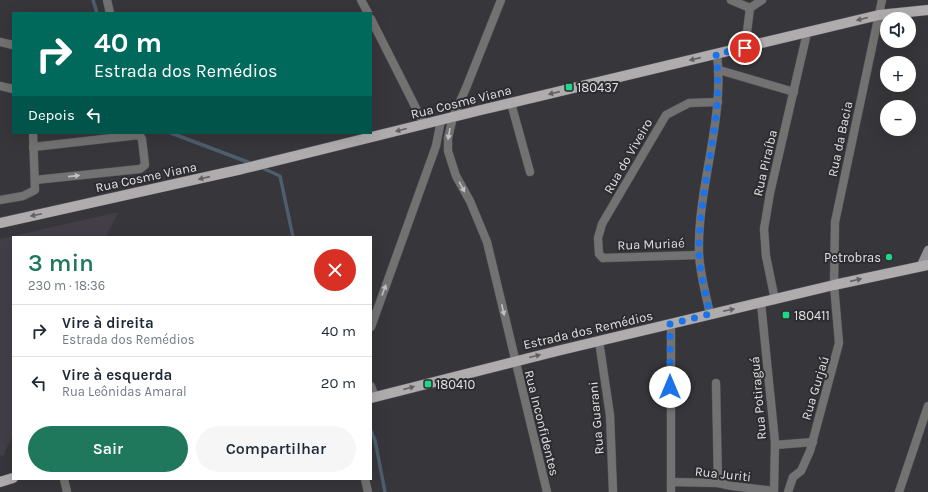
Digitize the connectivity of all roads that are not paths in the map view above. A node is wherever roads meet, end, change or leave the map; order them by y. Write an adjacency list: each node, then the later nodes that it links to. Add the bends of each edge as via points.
1 (107, 0): 9 (street)
2 (361, 0): 10 (street)
3 (501, 0): 24 (street)
4 (731, 0): 7 (street)
5 (762, 0): 7 (street)
6 (882, 0): 11 (street, Rua da Bacia)
7 (750, 8): 16 (street)
8 (928, 10): 11 (main road, Rua Cosme Viana)
9 (110, 12)
10 (367, 12)
11 (879, 15): 13 (main road, Rua Cosme Viana, one-way to 13); 38 (street, Rua da Bacia, via 835,222)
12 (372, 21): 26 (street)
13 (807, 33): 16 (main road, Rua Cosme Viana); 21 (street, Rua Piraíba)
14 (0, 42): 15 (street)
15 (12, 45)
16 (745, 48): 17 (main road, Rua Cosme Viana)
17 (716, 54): 18 (street); 23 (main road, Rua Cosme Viana, one-way to 23)
18 (718, 70): 21 (street); 22 (street)
19 (0, 86): 20 (street)
20 (12, 89)
21 (794, 92): 39 (street, Rua Piraíba, via 764,229 766,256)
22 (718, 102): 35 (street, via 701,220); 36 (street, Rua do Viveiro, via 689,103 666,115 599,231 599,254)
23 (511, 103): 24 (main road, Rua Cosme Viana); 30 (street)
24 (453, 117): 25 (main road, Rua Cosme Viana); 45 (street, Rua Inconfidentes, one-way to 45, via 448,151 456,176 487,242)
25 (441, 120): 26 (main road, Rua Cosme Viana); 42 (street, one-way to 25, via 436,146)
26 (424, 124): 33 (main road, Rua Cosme Viana, one-way to 33, via 242,169)
27 (33, 134): 29 (street)
28 (135, 134): 29 (street); 31 (street, one-way to 28, via 140,169 145,165 142,139)
29 (33, 147): 31 (street)
30 (530, 172)
31 (35, 180): 32 (street, via 34,192)
32 (0, 200)
33 (0, 223)
34 (928, 250): 37 (main road)
35 (699, 255): 36 (street, Rua Muriaé); 41 (street)
36 (603, 258)
37 (925, 265): 38 (main road, Estrada dos Remédios, one-way to 37)
38 (834, 285): 39 (main road, Estrada dos Remédios); 49 (street, Rua Gurjaú, via 840,343)
39 (775, 300): 40 (main road, Estrada dos Remédios)
40 (761, 303): 41 (main road, Estrada dos Remédios, one-way to 40); 50 (street, Rua Potiraguá)
41 (710, 314): 43 (main road, Estrada dos Remédios)
42 (372, 324)
43 (670, 324): 44 (main road, Estrada dos Remédios); 55 (street)
44 (599, 341): 45 (main road, Estrada dos Remédios, one-way to 44); 61 (street, Rua Guarani, via 610,415)
45 (515, 360): 47 (main road, Estrada dos Remédios, one-way to 45); 60 (street, Rua Inconfidentes)
46 (716, 382): 56 (street)
47 (373, 397)
48 (928, 406): 65 (street)
49 (813, 442): 50 (street); 64 (street, Rua Gurjaú, via 801,471 793,477)
50 (775, 445): 63 (street, Rua Potiraguá)
51 (12, 478): 54 (main road)
52 (64, 480): 58 (street)
53 (365, 480): 59 (street)
54 (0, 482)
55 (670, 482): 56 (street, Rua Juriti); 62 (street)
56 (718, 483): 57 (street, Rua Juriti)
57 (732, 489): 63 (street, Rua Juriti)
58 (67, 492)
59 (368, 492)
60 (547, 492)
61 (613, 492)
62 (671, 492)
63 (774, 492)
64 (788, 492)
65 (899, 492)

